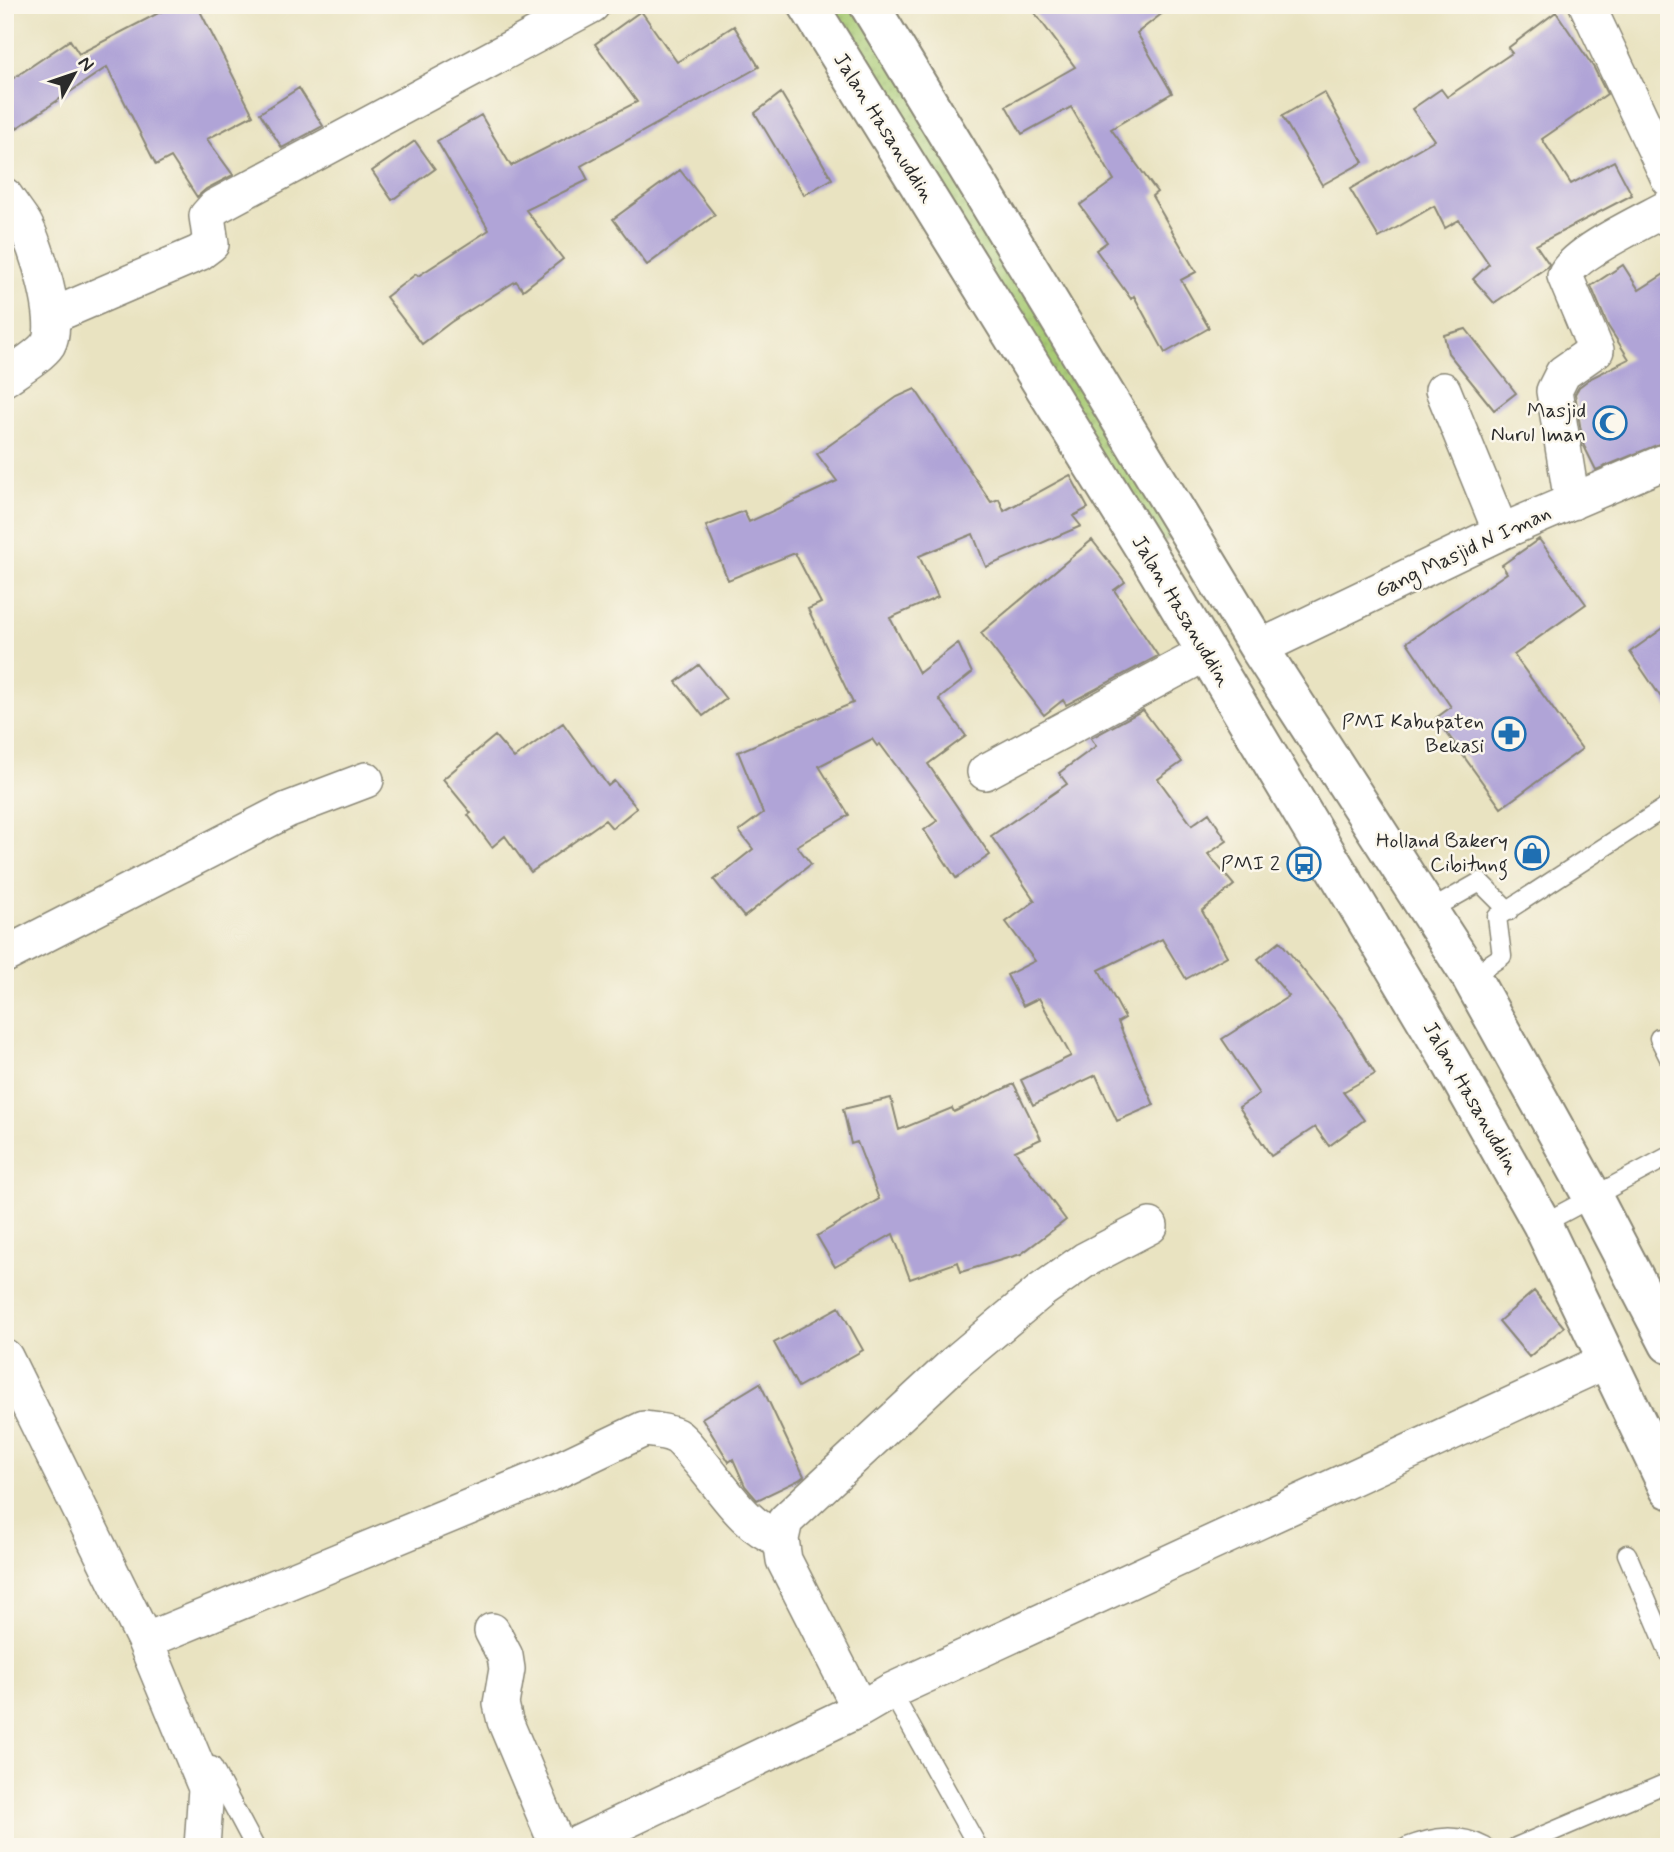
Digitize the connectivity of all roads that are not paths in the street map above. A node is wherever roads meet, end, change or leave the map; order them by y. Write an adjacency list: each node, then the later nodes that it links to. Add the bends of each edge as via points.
1 (592, 5): 9 (street, via 215,207 207,216 211,244 199,253)
2 (808, 5): 16 (highway, Jalan Hasanuddin)
3 (869, 5): 14 (highway)
4 (1587, 5): 5 (street)
5 (1669, 179)
6 (5, 196): 8 (street)
7 (1669, 207): 13 (street, via 1587,253 1565,276 1597,350 1563,373 1554,391)
8 (15, 231): 9 (street, via 48,292)
9 (52, 316): 10 (street, via 47,346)
10 (5, 378)
11 (1443, 390): 15 (street)
12 (1669, 460): 13 (street, Gang Masjid N Iman)
13 (1572, 502): 15 (street, Gang Masjid N Iman)
14 (1189, 528): 16 (highway); 17 (highway)
15 (1501, 532): 17 (street, Gang Masjid N Iman)
16 (1146, 551): 18 (highway, Jalan Hasanuddin)
17 (1259, 648): 22 (highway)
18 (1206, 653): 19 (street); 30 (highway, Jalan Hasanuddin, via 1451,1062)
19 (985, 772)
20 (366, 780): 24 (street, via 287,810)
21 (1669, 805): 23 (lane)
22 (1429, 911): 23 (lane, via 1480,883); 25 (highway)
23 (1509, 911): 25 (lane, via 1497,917 1502,956)
24 (5, 956)
25 (1471, 977): 29 (highway)
26 (1659, 1038): 27 (lane)
27 (1669, 1058)
28 (1669, 1156): 29 (lane)
29 (1592, 1196): 30 (lane); 32 (highway)
30 (1542, 1224): 34 (highway, Jalan Hasanuddin)
31 (1150, 1226): 36 (street, via 1085,1260 1042,1290 955,1363 785,1521)
32 (1669, 1344)
33 (5, 1357): 39 (street)
34 (1608, 1360): 35 (highway, Jalan Hasanuddin); 41 (street)
35 (1669, 1489)
36 (781, 1538): 39 (street, via 766,1534 739,1510 678,1437 644,1429 554,1472); 42 (street, via 784,1560)
37 (1627, 1554): 40 (lane)
38 (492, 1631): 46 (street, via 507,1669 500,1704 505,1721)
39 (145, 1641): 44 (street, via 206,1788); 45 (lane)
40 (1669, 1653)
41 (891, 1691): 42 (street); 48 (lane)
42 (860, 1709): 47 (street)
43 (1669, 1782): 51 (lane)
44 (202, 1847)
45 (255, 1847)
46 (558, 1847)
47 (570, 1847)
48 (978, 1847)
49 (1407, 1847): 50 (lane, via 1430,1838 1468,1838)
50 (1485, 1847)
51 (1516, 1847)

